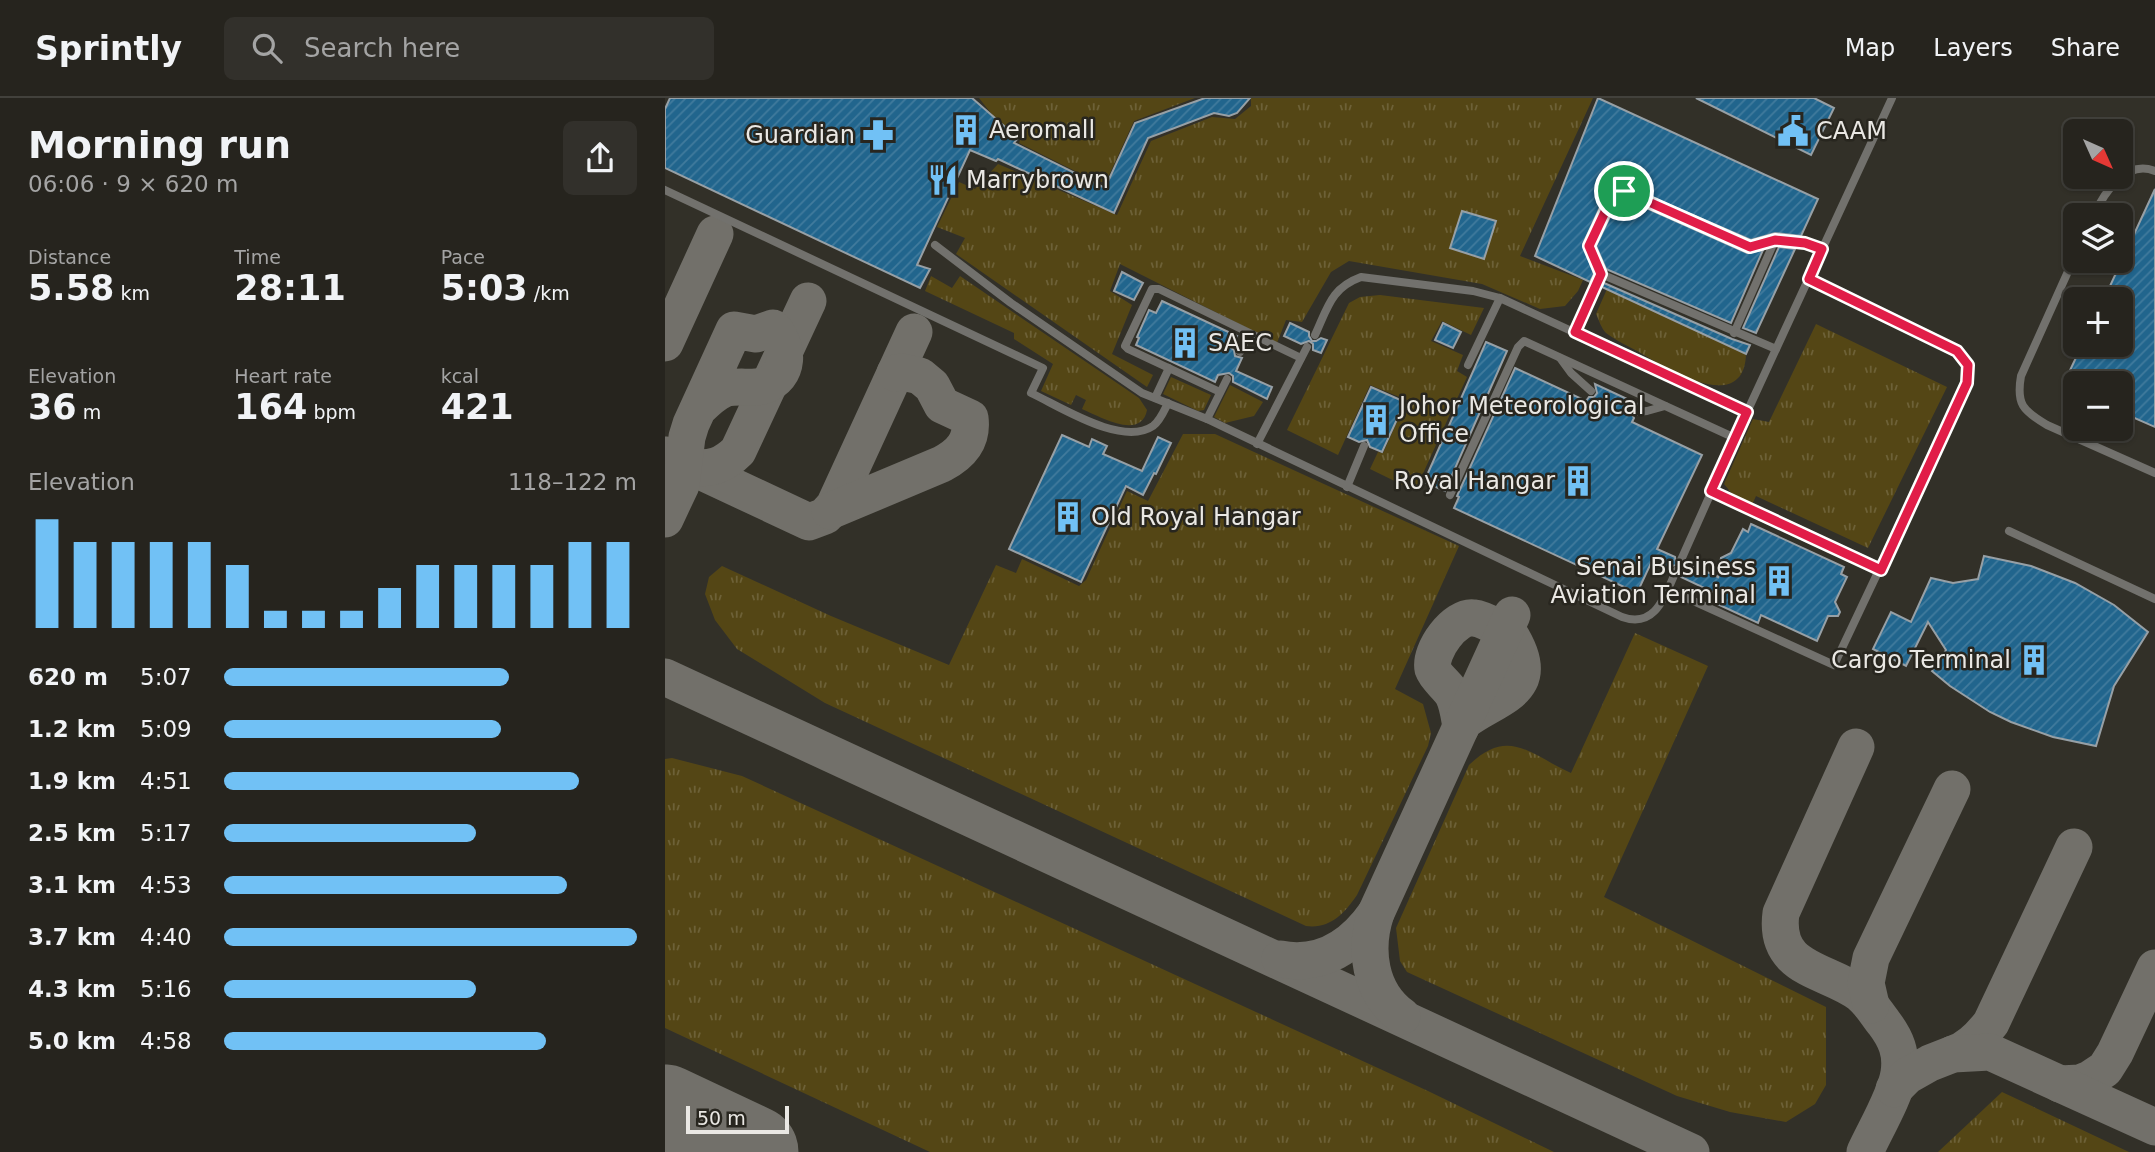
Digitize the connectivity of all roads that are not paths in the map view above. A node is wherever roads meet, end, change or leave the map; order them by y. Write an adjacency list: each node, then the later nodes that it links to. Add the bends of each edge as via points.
1 (1892, 98): 7 (lane)
2 (2155, 171): 4 (lane, via 2146,167 2132,170 2108,188)
3 (665, 190): 27 (lane, via 1043,368 1031,393 1105,428 1126,433 1143,430 1153,425)
4 (2100, 203)
5 (1775, 240): 7 (lane); 9 (lane, via 1750,247 1624,191 1612,197 1589,246); 14 (lane)
6 (935, 246): 26 (lane, via 1021,311)
7 (1822, 249): 10 (lane)
8 (2067, 273): 35 (lane, via 2021,376 2018,394 2022,406 2047,425)
9 (1601, 274): 12 (lane); 14 (lane)
10 (1809, 279): 17 (lane); 41 (lane, via 1957,351 1968,365 1967,383)
11 (1500, 298): 12 (lane); 15 (lane, via 1361,277 1345,283 1332,298); 21 (lane)
12 (1575, 332): 30 (lane)
13 (1249, 333): 18 (lane); 20 (lane); 22 (lane, via 1152,289 1125,346)
14 (1734, 333): 17 (lane)
15 (1315, 335)
16 (1307, 347): 20 (lane)
17 (1776, 349): 30 (lane)
18 (1240, 352)
19 (1560, 357): 24 (lane); 28 (lane); 38 (lane, via 1524,341 1518,347)
20 (1301, 358): 33 (lane)
21 (1468, 365)
22 (1169, 368): 25 (lane); 26 (lane)
23 (1227, 379): 25 (lane)
24 (1591, 391)
25 (1220, 392): 31 (lane)
26 (1155, 398): 27 (lane)
27 (1168, 403): 31 (lane)
28 (1665, 406): 29 (lane); 32 (lane)
29 (1637, 412)
30 (1747, 412): 32 (lane)
31 (1207, 419): 33 (lane)
32 (1735, 438): 37 (lane)
33 (1257, 444): 36 (lane)
34 (1364, 446): 36 (lane)
35 (2155, 473)
36 (1347, 487): 43 (lane, via 1631,620 1651,615)
37 (1711, 491): 40 (lane); 41 (lane)
38 (1450, 495)
39 (2009, 531): 44 (lane)
40 (1681, 560)
41 (1881, 570): 43 (lane, via 1834,665)
42 (1676, 571): 43 (lane)
43 (1667, 589)
44 (2155, 599)

